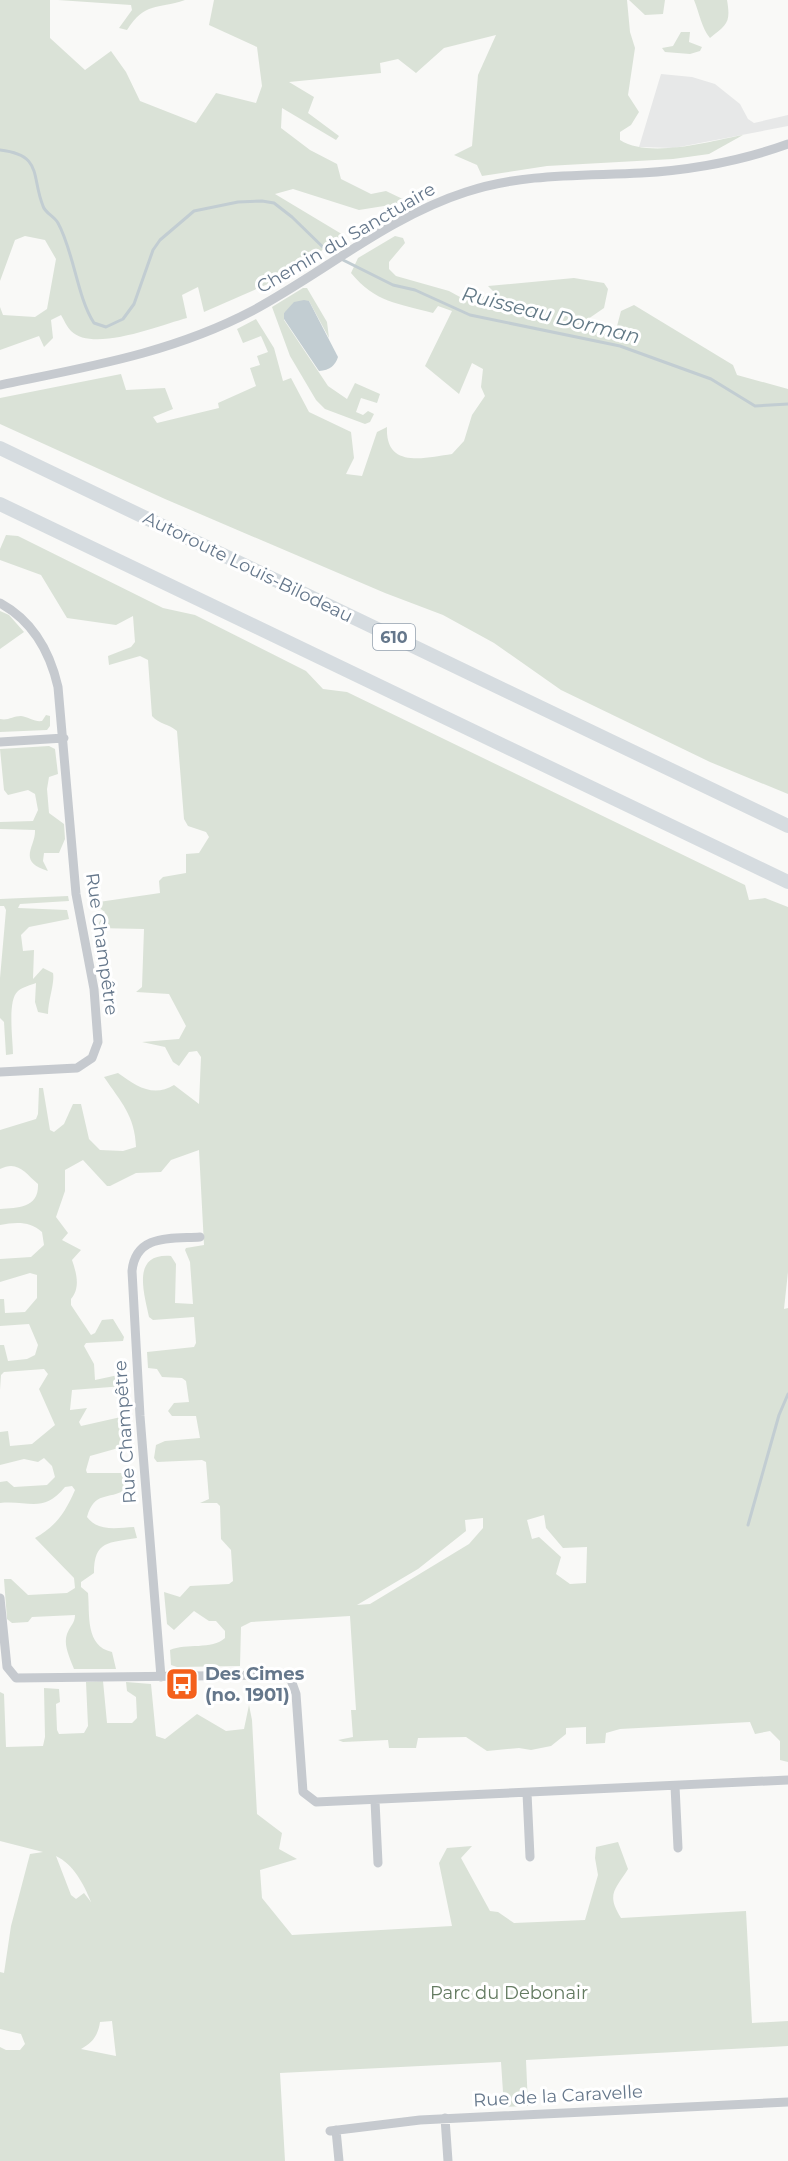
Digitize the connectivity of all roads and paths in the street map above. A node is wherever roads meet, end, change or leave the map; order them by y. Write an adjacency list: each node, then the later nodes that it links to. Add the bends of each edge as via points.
1 (788, 144): 2 (street, Chemin du Sanctuaire, via 739,159 685,168 549,177 478,188 422,211 255,309 180,342 100,366)
2 (0, 386)
3 (0, 448): 8 (highway, Autoroute Louis-Bilodeau / 610)
4 (0, 504): 9 (highway)
5 (0, 603): 6 (street, Rue Champêtre, via 24,621 47,652 58,687)
6 (64, 738): 7 (street); 10 (street, Rue Champêtre, via 77,905 94,989 98,1042 92,1058 77,1068)
7 (0, 742)
8 (788, 826)
9 (788, 882)
10 (0, 1072)
11 (200, 1237): 13 (street, Rue Champêtre, via 146,1244 136,1253 132,1271)
12 (0, 1598): 13 (street, via 7,1667 16,1678)
13 (161, 1677): 17 (street, via 283,1675 291,1680 296,1694 303,1792 316,1802)
14 (788, 1780): 15 (street)
15 (675, 1786): 16 (street); 18 (street)
16 (527, 1793): 17 (street); 19 (street)
17 (375, 1801): 20 (street)
18 (678, 1848)
19 (530, 1857)
20 (378, 1863)
21 (788, 2102): 22 (street, Rue de la Caravelle)
22 (445, 2118): 23 (street, Rue de la Caravelle, via 333,2130); 24 (street)
23 (339, 2161)
24 (448, 2161)

